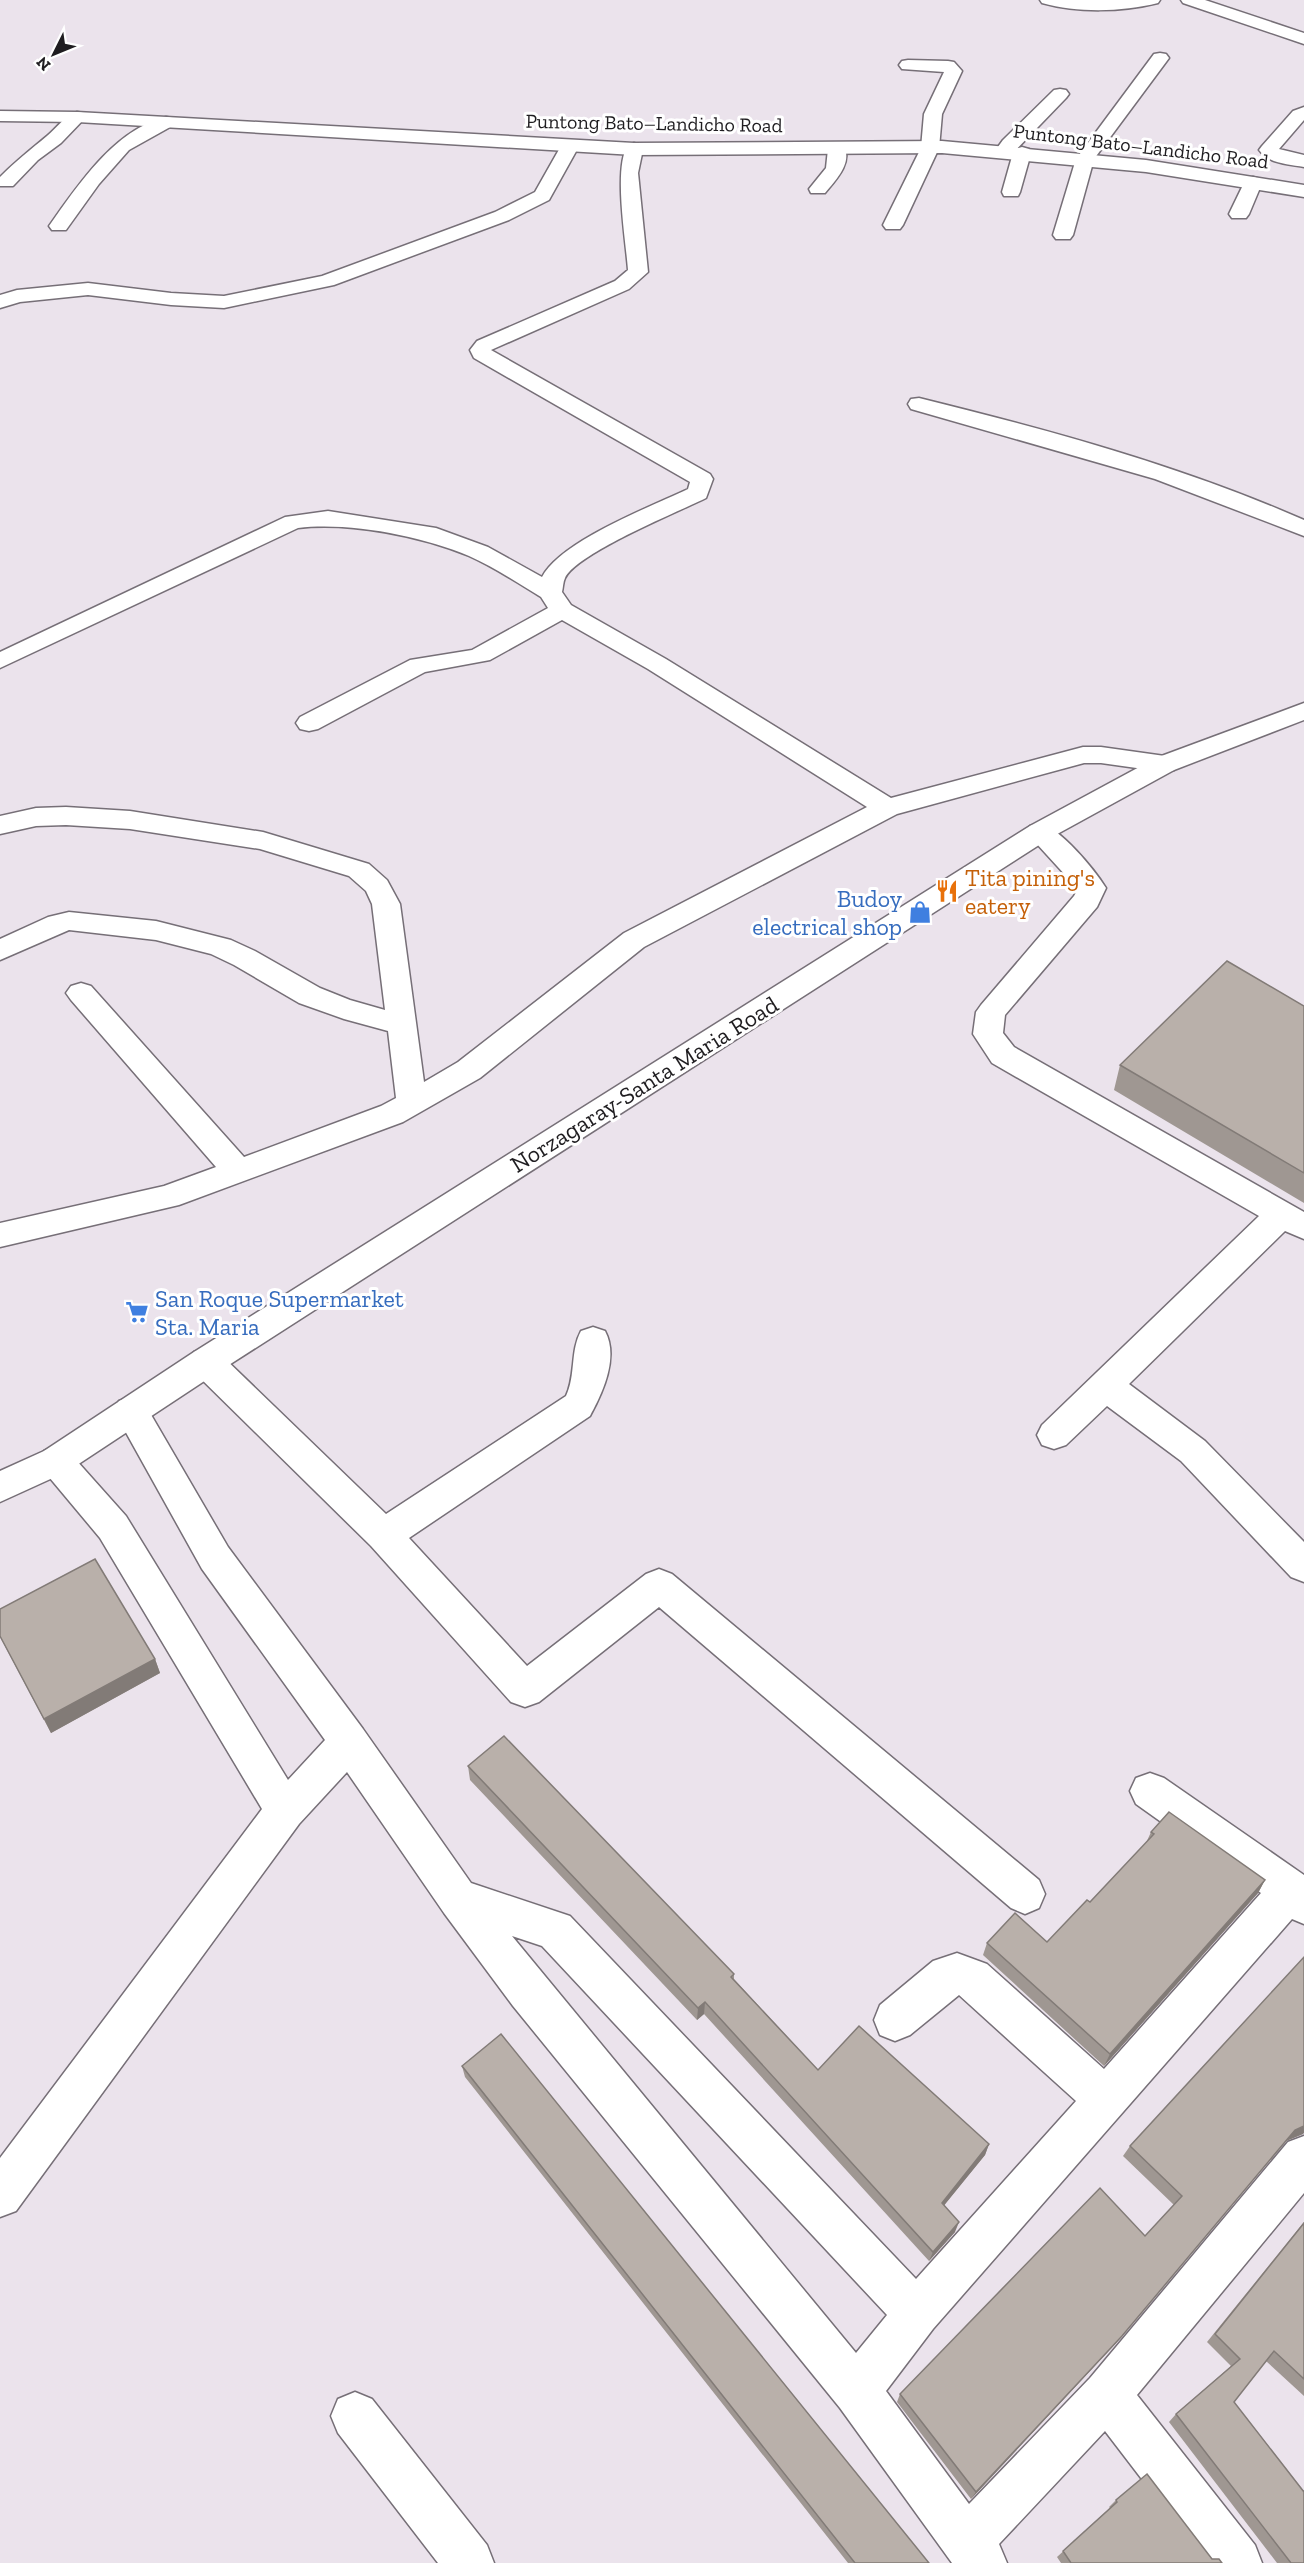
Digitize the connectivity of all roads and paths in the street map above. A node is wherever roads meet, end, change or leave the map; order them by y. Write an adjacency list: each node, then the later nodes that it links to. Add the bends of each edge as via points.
1 (1048, 0): 2 (street, via 1132,5)
2 (1152, 0)
3 (1189, 0): 4 (street)
4 (1304, 39)
5 (1160, 58): 17 (street)
6 (908, 65): 13 (street, via 948,66 953,71 933,114)
7 (1060, 94): 16 (street, via 1008,144)
8 (1304, 111): 18 (street, via 1268,150 1276,156)
9 (0, 116): 10 (street, Puntong Bato–Landicho Road)
10 (77, 117): 11 (street, Puntong Bato–Landicho Road); 19 (street)
11 (166, 122): 12 (street, Puntong Bato–Landicho Road); 26 (street, via 123,146)
12 (570, 146): 14 (street, Puntong Bato–Landicho Road); 28 (street, via 542,196 502,216 327,281 224,302 88,288 17,296)
13 (930, 148): 15 (street, Puntong Bato–Landicho Road); 16 (street, Puntong Bato–Landicho Road); 25 (street)
14 (634, 149): 15 (street, Puntong Bato–Landicho Road); 31 (street, via 629,172 638,272 622,285 480,350 702,479 701,487 698,493 570,560 554,575)
15 (837, 149): 21 (street, via 835,169)
16 (1013, 152): 17 (street, Puntong Bato–Landicho Road); 23 (street)
17 (1085, 159): 20 (street, Puntong Bato–Landicho Road); 27 (street)
18 (1304, 161)
19 (6, 182)
20 (1253, 183): 22 (street, Puntong Bato–Landicho Road); 24 (street)
21 (818, 189)
22 (1304, 191)
23 (1011, 192)
24 (1239, 214)
25 (893, 225)
26 (59, 226)
27 (1064, 235)
28 (0, 302)
29 (919, 404): 30 (street, via 1192,484)
30 (1304, 530)
31 (556, 601): 32 (street, via 480,552 436,535 312,518 293,522); 34 (street, via 481,655 419,665); 36 (street)
32 (0, 661)
33 (1304, 711): 35 (street, Norzagaray-Santa Maria Road)
34 (309, 723)
35 (1165, 764): 36 (street, via 1083,755); 38 (street, Norzagaray-Santa Maria Road)
36 (887, 808): 42 (street, via 634,940 469,1070)
37 (0, 825): 41 (street, via 36,817 130,820 264,842 359,870 377,886 386,904)
38 (1040, 832): 44 (street, via 1092,888 1087,900 991,1012 988,1034 1004,1055); 47 (street, Norzagaray-Santa Maria Road)
39 (0, 950): 41 (street, via 69,921 167,934 239,955 283,982 368,1018)
40 (81, 993): 43 (street)
41 (401, 1023): 42 (street)
42 (412, 1104): 43 (street)
43 (238, 1172): 45 (street, via 168,1197)
44 (1293, 1220): 48 (street)
45 (0, 1235)
46 (593, 1340): 53 (street, via 589,1384 578,1406)
47 (206, 1362): 49 (street, Norzagaray-Santa Maria Road); 53 (street)
48 (1106, 1386): 50 (street); 54 (street, via 1193,1451)
49 (131, 1411): 51 (street, Norzagaray-Santa Maria Road); 55 (street, via 215,1558)
50 (1054, 1435)
51 (56, 1461): 52 (street, Norzagaray-Santa Maria Road); 57 (street, via 113,1527)
52 (0, 1486)
53 (384, 1535): 58 (street, via 525,1690 659,1585)
54 (1304, 1566)
55 (349, 1742): 57 (street); 60 (street)
56 (1150, 1791): 59 (street)
57 (285, 1811): 64 (street)
58 (1025, 1894)
59 (1298, 1897): 62 (street)
60 (458, 1899): 65 (street, via 555,1930); 66 (street, via 528,1991)
61 (895, 2020): 62 (street, via 948,1976 957,1974 972,1979)
62 (1107, 2100): 65 (street)
63 (1304, 2158): 67 (street)
64 (0, 2195)
65 (917, 2313): 66 (street)
66 (857, 2391): 69 (street)
67 (1107, 2395): 69 (street); 71 (street)
68 (355, 2416): 70 (street)
69 (975, 2553)
70 (469, 2563)
71 (1237, 2563)

